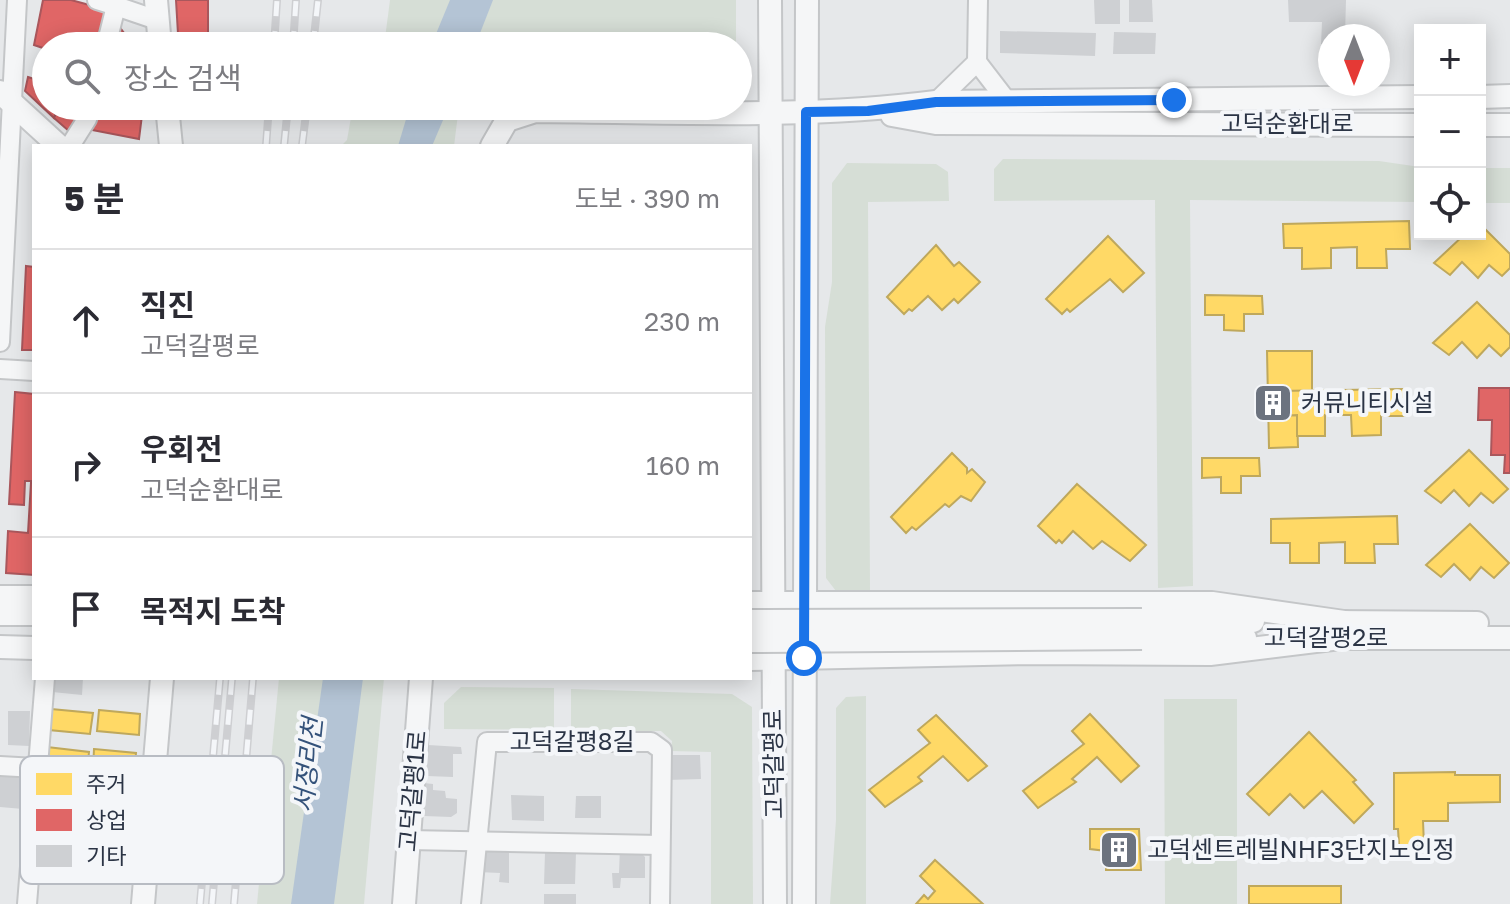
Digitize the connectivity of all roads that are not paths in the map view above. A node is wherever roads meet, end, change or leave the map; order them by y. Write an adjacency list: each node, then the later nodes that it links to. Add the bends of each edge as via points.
1 (17, 0): 14 (street)
2 (97, 0): 6 (street)
3 (770, 0): 19 (street, 고덕갈평로)
4 (807, 0): 20 (street, 고덕갈평로)
5 (978, 0): 10 (street)
6 (116, 6): 7 (street); 8 (street)
7 (157, 10): 9 (street)
8 (110, 32)
9 (159, 32)
10 (977, 62): 15 (street); 16 (street)
11 (1510, 96): 13 (street)
12 (1414, 97): 15 (street, 고덕순환대로)
13 (1486, 97)
14 (6, 98): 27 (street); 31 (street)
15 (1007, 101): 16 (street, 고덕순환대로)
16 (936, 102): 17 (street, 고덕순환대로)
17 (868, 111): 20 (street, 고덕순환대로); 24 (street, 고덕순환대로, via 936,123)
18 (752, 112): 19 (street)
19 (769, 112): 20 (street, 고덕순환대로); 37 (street, 고덕갈평로)
20 (806, 112): 38 (street, 고덕갈평로)
21 (86, 120): 28 (street)
22 (168, 120): 29 (street)
23 (507, 120): 30 (street)
24 (1414, 125)
25 (1486, 125): 26 (street)
26 (1510, 125)
27 (57, 144)
28 (71, 144)
29 (171, 144)
30 (493, 144)
31 (3, 186): 32 (street)
32 (0, 342)
33 (0, 369): 34 (street)
34 (32, 371)
35 (0, 597): 36 (street)
36 (32, 597)
37 (761, 603): 38 (street); 51 (street, 고덕갈평로)
38 (804, 603): 46 (street, via 1212,603); 52 (street, 고덕갈평로)
39 (0, 614): 40 (street)
40 (32, 614)
41 (752, 621): 45 (street, bridge)
42 (1510, 623): 46 (street, 고덕갈평2로)
43 (0, 628): 44 (street)
44 (32, 629)
45 (1142, 629): 46 (street, 고덕갈평2로); 48 (street, bridge)
46 (1342, 630): 47 (street, 고덕갈평2로); 52 (street, via 1210,654)
47 (1510, 638)
48 (752, 641)
49 (0, 647): 50 (street)
50 (32, 648)
51 (761, 658): 52 (street); 70 (street, 고덕갈평로)
52 (804, 658): 71 (street, 고덕갈평로)
53 (45, 680): 56 (street)
54 (162, 680): 57 (street)
55 (421, 680): 60 (street, 고덕갈평1로)
56 (37, 756)
57 (155, 756)
58 (0, 766): 59 (street)
59 (20, 767)
60 (409, 840): 61 (street); 67 (street, 고덕갈평1로)
61 (476, 843): 62 (street); 62 (street, 고덕갈평8길, via 487,742 651,742 662,750); 68 (street, 고덕갈평8길)
62 (660, 845): 69 (street, 고덕갈평8길)
63 (28, 884): 65 (street)
64 (145, 884): 66 (street)
65 (27, 904)
66 (143, 904)
67 (404, 904)
68 (471, 904)
69 (660, 904)
70 (775, 904)
71 (804, 904)

